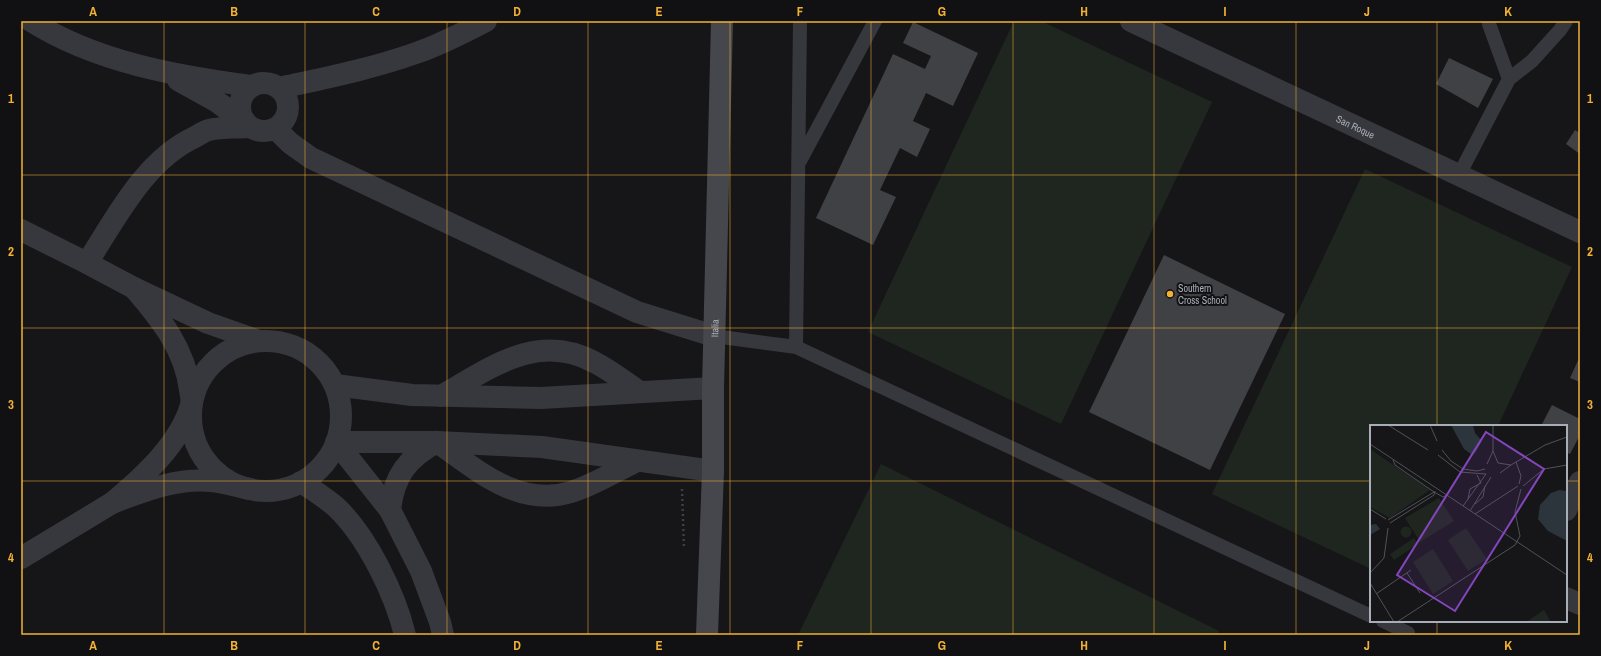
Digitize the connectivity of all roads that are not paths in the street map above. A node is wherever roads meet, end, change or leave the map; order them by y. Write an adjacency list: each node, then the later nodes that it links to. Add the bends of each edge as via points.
1 (31, 21): 9 (street, via 74,43)
2 (486, 21): 12 (street, via 417,53 367,68)
3 (722, 21): 21 (street, Italia)
4 (800, 21): 15 (lane)
5 (875, 21): 15 (lane)
6 (1131, 21): 16 (street, San Roque)
7 (1489, 21): 10 (lane)
8 (1566, 21): 10 (lane, via 1532,61)
9 (161, 71): 11 (street); 13 (street, via 216,101)
10 (1509, 79): 16 (lane)
11 (251, 86): 12 (street, via 266,83); 13 (street, via 241,97 239,105 239,113)
12 (279, 88): 14 (street, via 287,101 288,110 282,124)
13 (245, 123): 14 (street, via 262,132); 19 (street, via 209,130 186,141 154,166)
14 (276, 129): 21 (street, via 311,158 637,312)
15 (799, 163): 23 (lane)
16 (1459, 174): 18 (street, San Roque)
17 (21, 230): 19 (street)
18 (1580, 232)
19 (87, 263): 20 (street)
20 (134, 288): 22 (street, via 208,322); 28 (street, via 160,318 177,346 188,376)
21 (714, 336): 23 (lane); 25 (street, Italia)
22 (259, 341): 24 (street, via 282,342 304,351 322,365); 28 (street, via 235,347 214,361 199,380)
23 (796, 347): 42 (lane)
24 (335, 385): 27 (street); 29 (street, via 340,404)
25 (713, 388): 26 (street); 32 (street, Italia)
26 (640, 392): 27 (street, via 541,398); 27 (street, via 594,361 570,353 539,351 502,361)
27 (441, 396)
28 (192, 404): 35 (street, via 191,426 198,448 211,467 228,481); 36 (street, via 181,428 165,450 136,483)
29 (336, 442): 30 (street); 33 (street, via 328,458 316,472); 38 (street)
30 (437, 442): 31 (street, via 542,447); 31 (street, via 504,487 541,496 571,492); 38 (street, via 422,450 399,476 392,493)
31 (637, 461): 32 (street)
32 (713, 471): 47 (street, Italia)
33 (301, 482): 35 (street, via 285,488); 45 (street, via 336,507 356,529 380,569 401,617)
34 (1580, 482): 37 (street)
35 (250, 489): 36 (street, via 210,481 176,482)
36 (112, 503): 39 (street)
37 (1567, 508)
38 (390, 510): 46 (street, via 422,571)
39 (21, 558)
40 (1567, 598): 41 (street)
41 (1580, 604)
42 (1370, 616)
43 (1384, 622): 44 (lane)
44 (1408, 633)
45 (405, 635)
46 (442, 635)
47 (706, 635)

